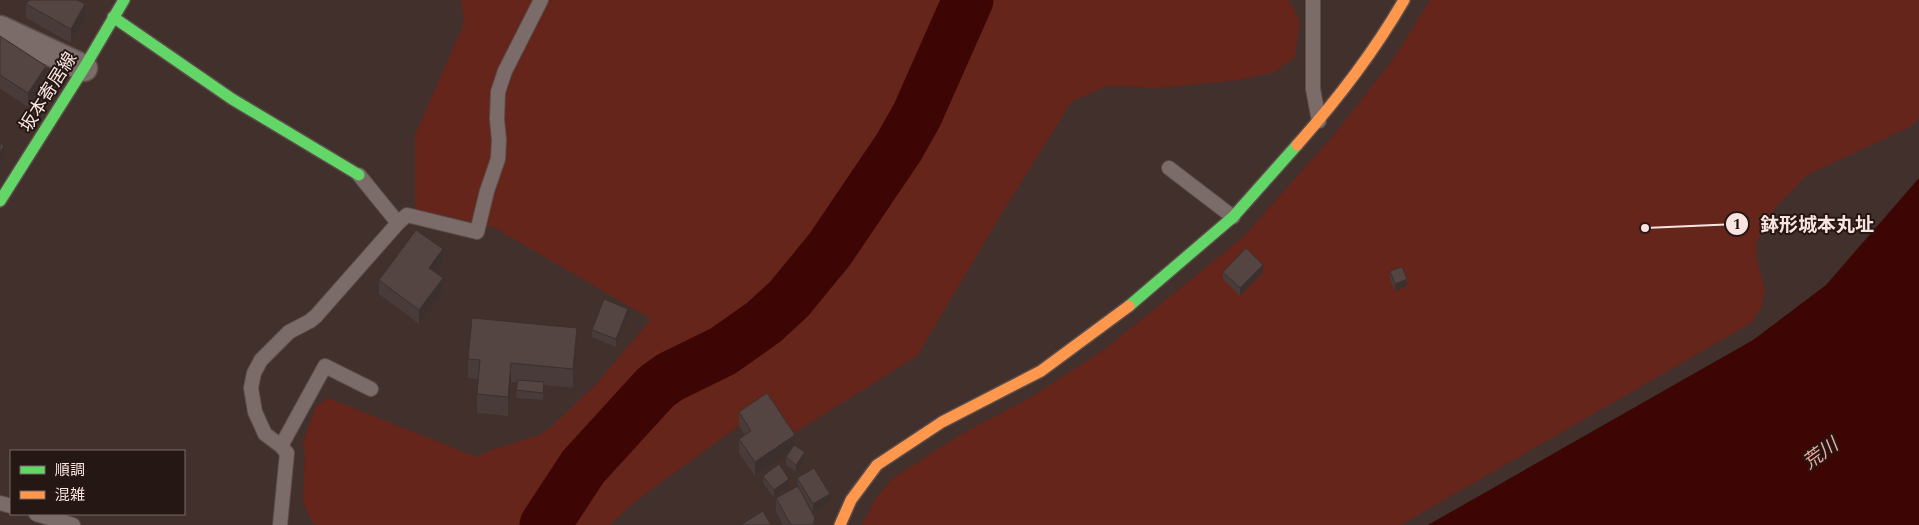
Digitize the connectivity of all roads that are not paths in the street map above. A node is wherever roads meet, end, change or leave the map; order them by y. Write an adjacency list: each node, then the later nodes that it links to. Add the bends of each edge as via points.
1 (124, 0): 5 (street, 坂本寄居線)
2 (541, 0): 13 (lane, via 505,71 498,92 498,159 477,232 407,215)
3 (1313, 0): 8 (lane, via 1314,90)
4 (1404, 0): 8 (street, via 1380,41)
5 (113, 18): 7 (street, 坂本寄居線); 10 (street, via 232,99)
6 (0, 29): 7 (street)
7 (84, 68): 11 (street, 坂本寄居線)
8 (1319, 121): 12 (street)
9 (1168, 168): 12 (lane)
10 (358, 175): 13 (lane)
11 (0, 201)
12 (1233, 217): 19 (street, via 1123,311 1041,372 942,422 877,465 850,500)
13 (398, 223): 15 (lane, via 316,316 288,332 261,360 254,373 251,388 255,412 265,434)
14 (371, 389): 15 (lane, via 325,366)
15 (281, 446): 18 (lane, via 287,453)
16 (39, 515): 17 (lane)
17 (73, 525)
18 (280, 525)
19 (840, 525)

